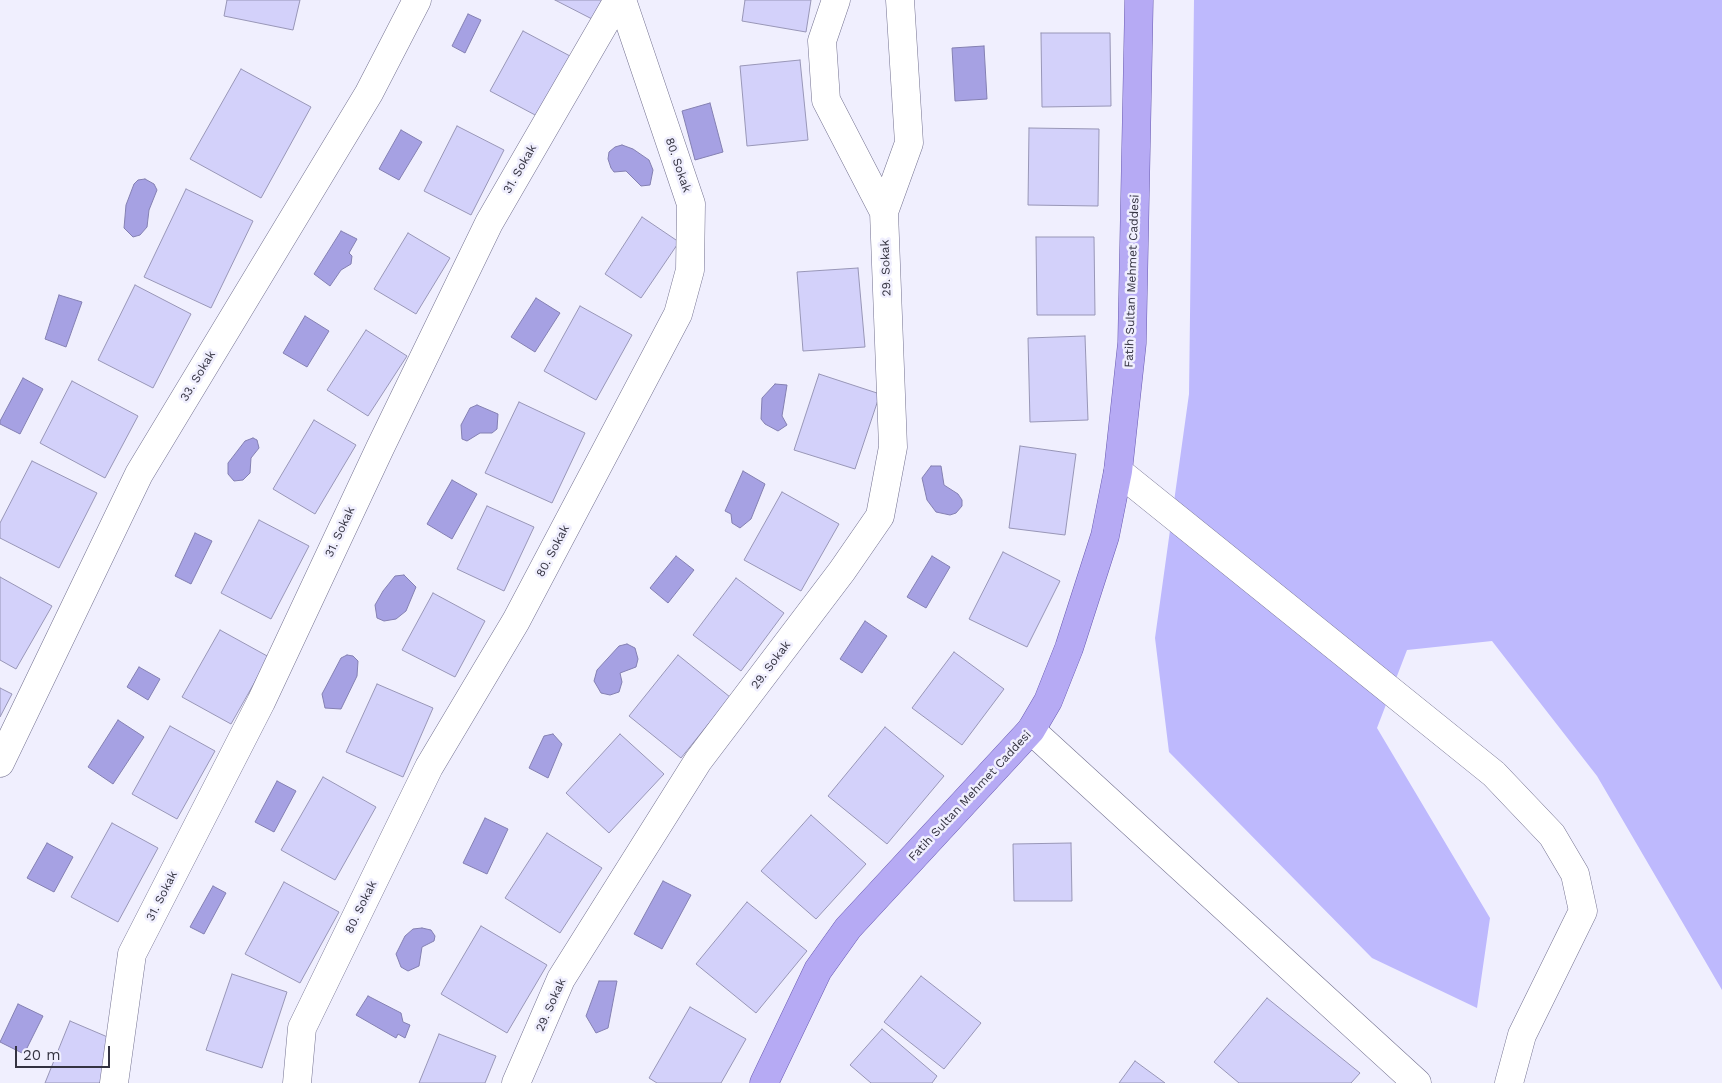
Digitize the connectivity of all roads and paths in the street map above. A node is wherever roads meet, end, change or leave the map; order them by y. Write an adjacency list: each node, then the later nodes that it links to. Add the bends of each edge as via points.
1 (416, 0): 10 (street, 33. Sokak, via 369,93 139,474)
2 (618, 0): 11 (street, 31. Sokak, via 489,223 262,702 132,954)
3 (622, 0): 12 (street, 80. Sokak, via 691,204 690,270 678,314 516,621 429,767 302,1028)
4 (836, 0): 7 (street, 29. Sokak, via 822,41 826,100)
5 (900, 0): 7 (street, 29. Sokak, via 909,143)
6 (1139, 0): 8 (main road, Fatih Sultan Mehmet Caddesi, via 1132,343)
7 (884, 212): 13 (street, 29. Sokak, via 893,447 880,516 698,761 561,980)
8 (1118, 471): 9 (main road, Fatih Sultan Mehmet Caddesi, via 1105,536 1069,648 1048,701); 16 (street, via 1494,774 1552,836 1575,874 1583,911 1522,1035)
9 (1031, 730): 14 (main road, Fatih Sultan Mehmet Caddesi, via 848,928 818,970); 15 (street)
10 (0, 763)
11 (114, 1083)
12 (297, 1083)
13 (516, 1083)
14 (764, 1083)
15 (1418, 1083)
16 (1509, 1083)

